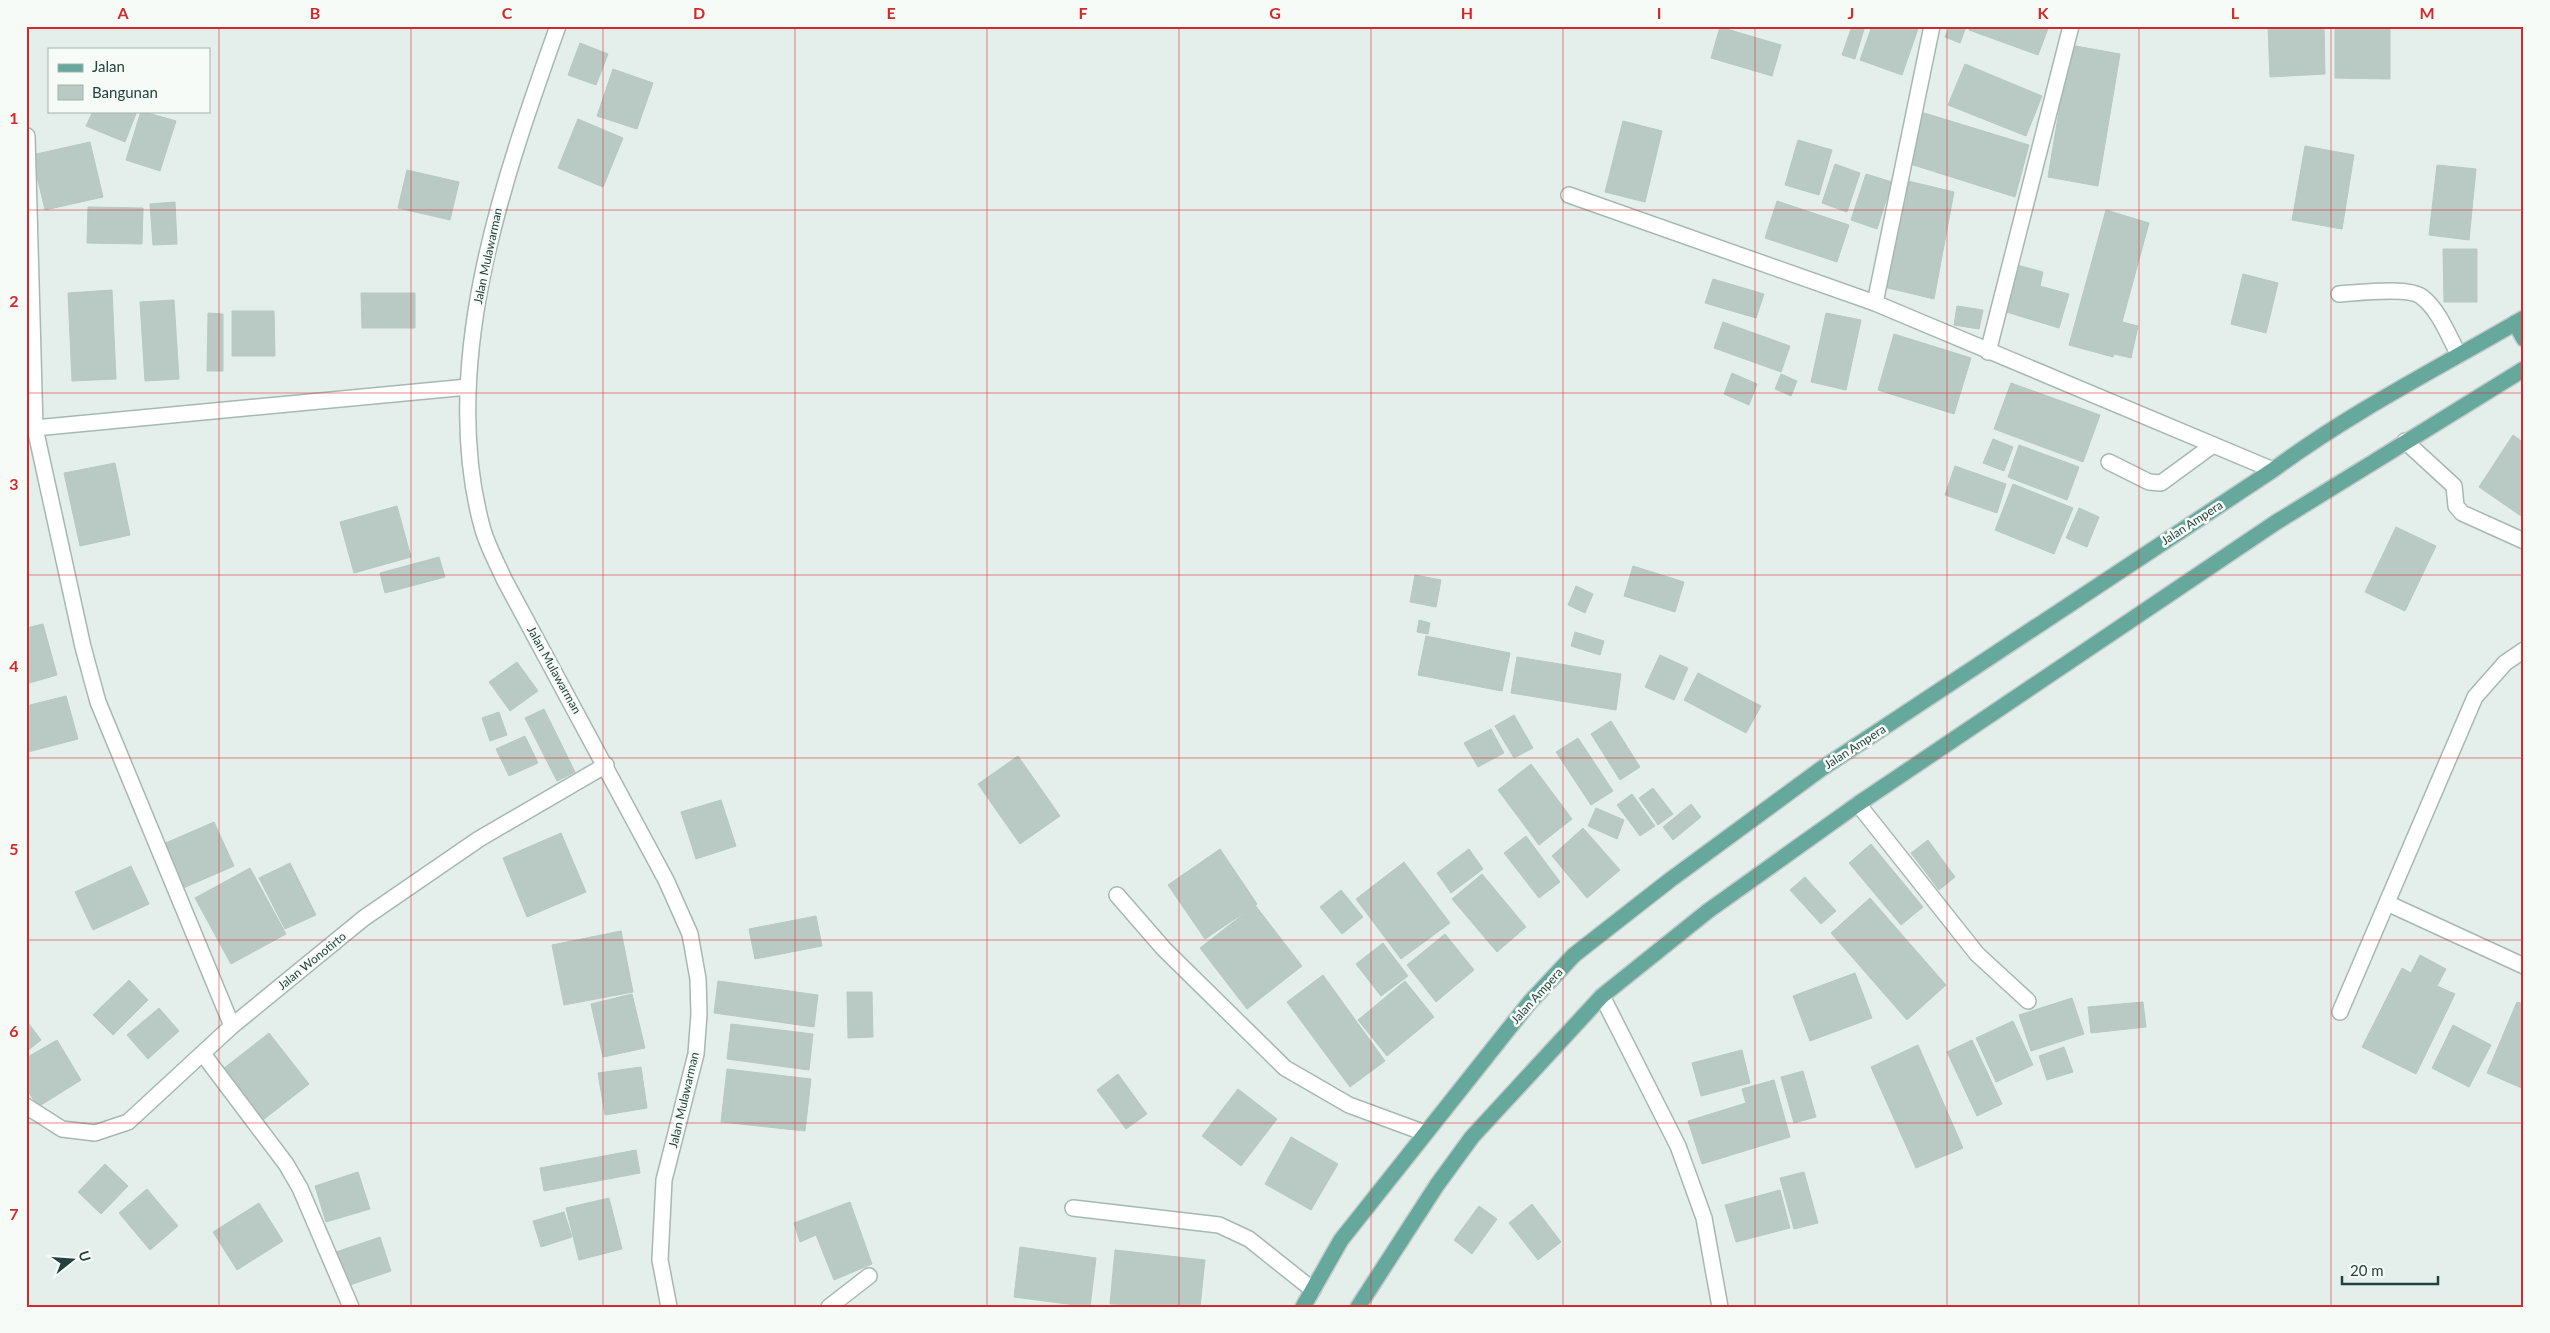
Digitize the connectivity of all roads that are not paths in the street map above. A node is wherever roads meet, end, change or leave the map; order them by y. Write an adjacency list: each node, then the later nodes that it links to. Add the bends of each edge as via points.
1 (558, 26): 13 (street, Jalan Mulawarman, via 500,198 480,282)
2 (1932, 26): 7 (street)
3 (2072, 26): 10 (street)
4 (27, 136): 14 (street)
5 (1569, 195): 7 (street)
6 (2339, 294): 11 (street, via 2409,292 2420,295 2429,303)
7 (1875, 303): 10 (street)
8 (2520, 321): 9 (main road); 11 (main road, Jalan Ampera)
9 (2524, 339)
10 (1988, 352): 16 (street)
11 (2459, 355): 18 (main road, Jalan Ampera, via 2303,448)
12 (2524, 369): 15 (main road)
13 (468, 387): 14 (street); 21 (street, Jalan Mulawarman, via 471,463 484,532 504,579)
14 (35, 428): 29 (street, via 98,702)
15 (2404, 441): 19 (street, via 2454,486 2456,506 2462,513); 22 (main road, via 2275,523)
16 (2213, 445): 17 (street, via 2161,483 2149,482); 18 (street)
17 (2109, 462)
18 (2273, 470): 32 (main road, Jalan Ampera, via 1821,769 1640,903 1574,955 1530,1002)
19 (2524, 541)
20 (2524, 650): 24 (street, via 2504,663 2475,697)
21 (606, 765): 29 (street, Jalan Wonotirto, via 479,839 364,918); 37 (street, Jalan Mulawarman, via 666,880 690,934 698,979 696,1054 664,1180 660,1260)
22 (1858, 804): 26 (main road, via 1708,911); 27 (street, via 1977,954)
23 (1117, 895): 32 (street, via 1164,949 1286,1068 1349,1105)
24 (2388, 902): 25 (street); 28 (street)
25 (2524, 966)
26 (1602, 996): 40 (main road, via 1472,1136); 41 (street, via 1678,1146 1704,1218)
27 (2028, 1001)
28 (2340, 1012)
29 (232, 1026): 30 (street, Jalan Wonotirto)
30 (202, 1054): 31 (street, Jalan Wonotirto, via 128,1122 95,1133 62,1129); 36 (street, via 286,1164 300,1188)
31 (26, 1106)
32 (1425, 1133): 35 (main road, Jalan Ampera, via 1341,1240)
33 (1073, 1208): 35 (street, via 1219,1224 1249,1239)
34 (869, 1276): 38 (street)
35 (1313, 1290): 39 (main road, Jalan Ampera)
36 (351, 1307)
37 (669, 1307)
38 (829, 1307)
39 (1303, 1307)
40 (1358, 1307)
41 (1720, 1307)

